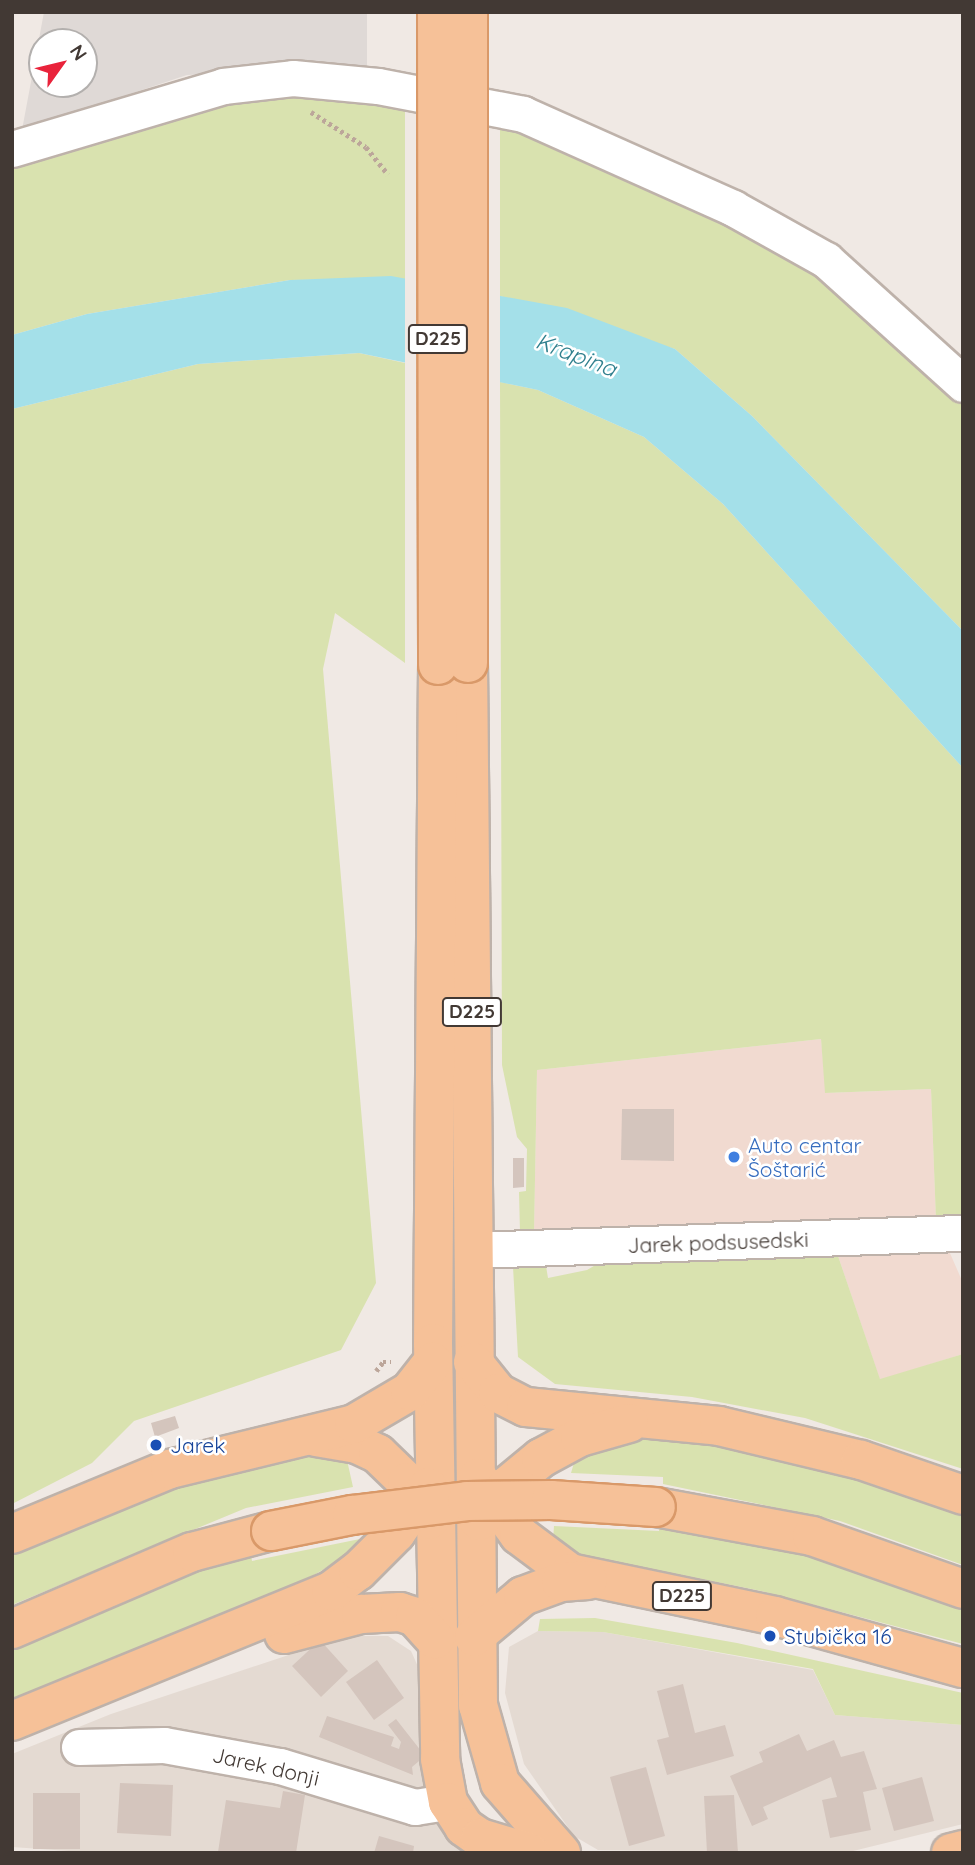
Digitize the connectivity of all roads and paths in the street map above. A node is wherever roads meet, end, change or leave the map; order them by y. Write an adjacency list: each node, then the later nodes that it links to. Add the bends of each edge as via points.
1 (438, 12): 7 (main road, D225, bridge)
2 (468, 12): 7 (main road, D225, bridge)
3 (309, 111): 5 (path, via 366,147)
4 (12, 149): 6 (street, via 223,86 293,78 378,86 523,114 733,208 826,260)
5 (388, 174)
6 (963, 384)
7 (453, 664): 9 (main road, D225); 10 (main road, D225)
8 (963, 1233): 9 (street, Jarek podsusedski)
9 (473, 1250): 11 (main road, D225)
10 (433, 1362): 13 (main road, D225); 14 (main road, via 394,1403 354,1424); 17 (main road)
11 (473, 1368): 12 (main road, via 498,1393 526,1407); 13 (main road); 16 (main road)
12 (652, 1418): 15 (main road, via 793,1443); 16 (main road, via 600,1429 555,1449)
13 (454, 1431): 16 (main road, D225); 17 (main road)
14 (314, 1436): 17 (main road, via 357,1444 378,1454); 18 (main road, via 226,1452 170,1469)
15 (963, 1495)
16 (480, 1500): 19 (main road); 20 (main road, D225, via 538,1554); 24 (main road)
17 (429, 1501): 19 (main road); 22 (main road); 25 (main road, via 338,1586 311,1602)
18 (12, 1534)
19 (453, 1564): 22 (main road); 24 (main road)
20 (588, 1580): 24 (main road, via 561,1582 523,1596); 26 (main road, D225, via 775,1616)
21 (963, 1589): 23 (main road, bridge, via 812,1536 656,1507 585,1501 467,1501 352,1515 192,1552)
22 (435, 1625): 25 (main road, via 383,1612 330,1620 264,1642); 30 (main road, via 440,1759)
23 (12, 1629)
24 (474, 1637): 29 (main road, via 478,1705)
25 (206, 1641): 27 (main road)
26 (963, 1668)
27 (12, 1721)
28 (79, 1746): 30 (street, Jarek donji, via 164,1745 280,1766 415,1807)
29 (487, 1747): 30 (main road, via 472,1782); 33 (main road, via 511,1800)
30 (448, 1802): 32 (main road, via 464,1827 480,1838)
31 (963, 1850): 34 (main road)
32 (530, 1853)
33 (561, 1853)
34 (951, 1853)

